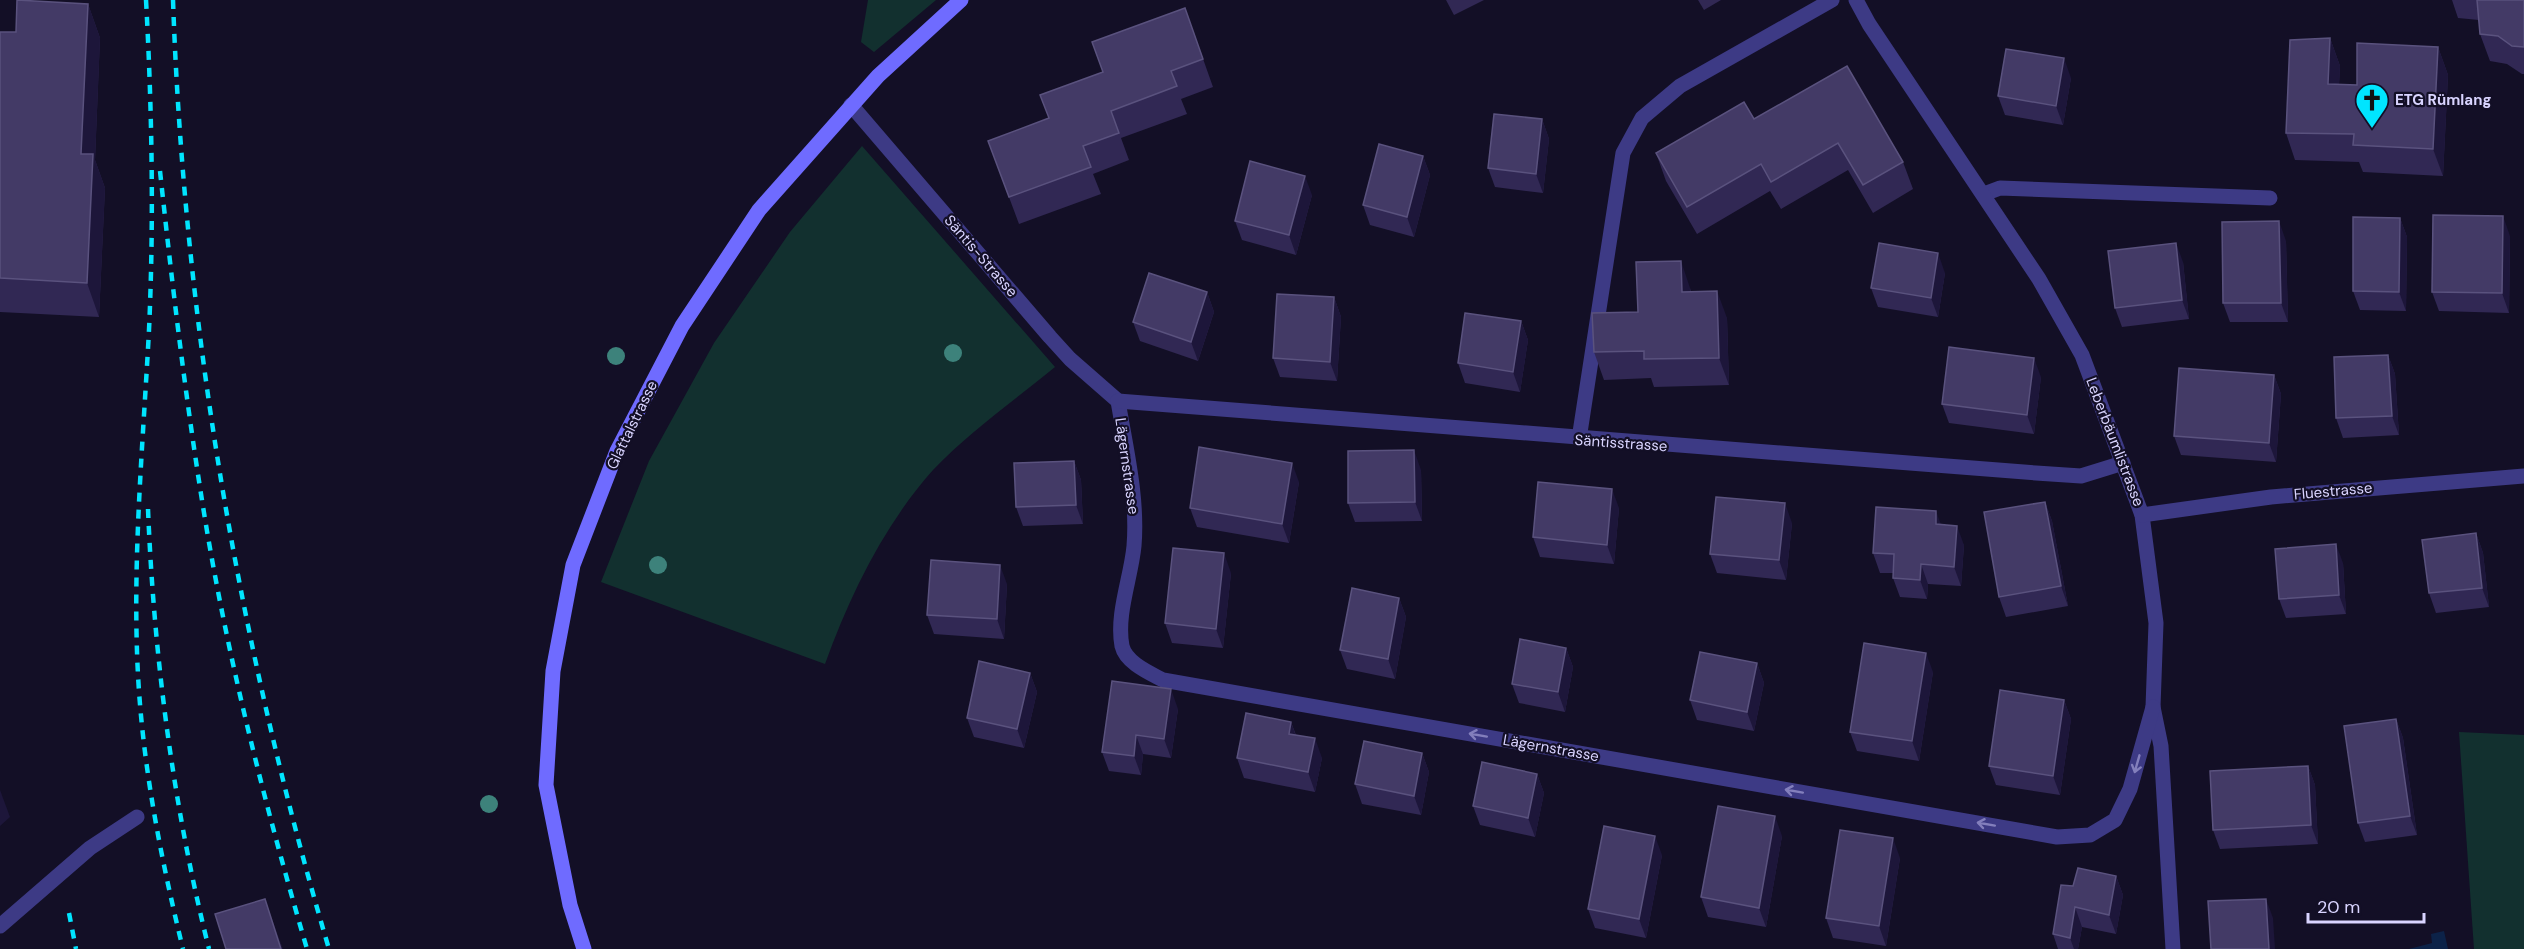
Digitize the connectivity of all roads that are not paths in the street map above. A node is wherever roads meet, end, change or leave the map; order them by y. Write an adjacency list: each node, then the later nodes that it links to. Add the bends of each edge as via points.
1 (961, 0): 4 (street, Glattalstrasse, via 910,44)
2 (1832, 0): 8 (street, via 1680,86 1642,118 1623,153)
3 (1856, 0): 5 (street, Leberbäumlistrasse)
4 (852, 105): 7 (street, Säntis-Strasse, via 1050,337); 15 (street, Glattalstrasse, via 759,210 682,326 617,451 573,565 553,671 546,785 570,905)
5 (1984, 194): 6 (street, via 2000,188); 9 (street, Leberbäumlistrasse, via 2082,355)
6 (2270, 198)
7 (1118, 401): 8 (street, Säntisstrasse); 12 (street, Lägernstrasse, one-way to 7, via 2130,789 2115,820 2090,835 2057,837 1163,680 1138,667 1122,648 1122,622 1134,546 1134,504)
8 (1579, 439): 9 (street, Säntisstrasse, via 2081,476)
9 (2123, 463): 11 (street, Leberbäumlistrasse)
10 (2524, 476): 11 (street, Fluestrasse, via 2271,497)
11 (2142, 515): 12 (street, Leberbäumlistrasse, via 2156,623)
12 (2153, 707): 16 (street, Leberbäumlistrasse, via 2161,746)
13 (137, 817): 14 (street, via 90,848)
14 (0, 926)
15 (584, 949)
16 (2173, 949)

